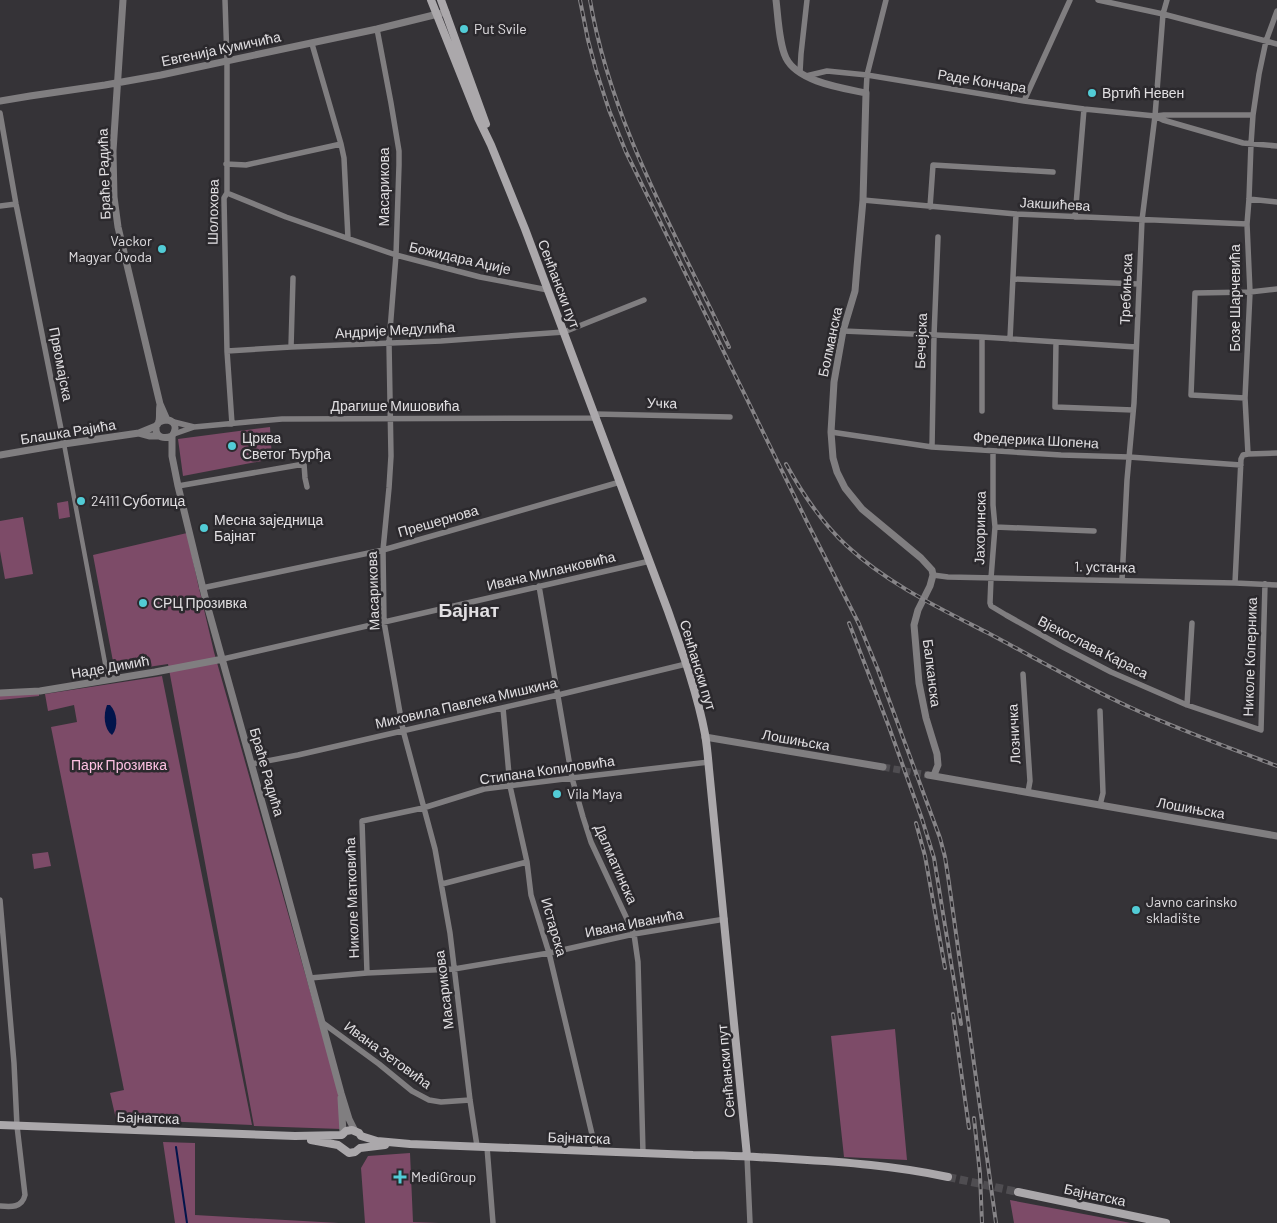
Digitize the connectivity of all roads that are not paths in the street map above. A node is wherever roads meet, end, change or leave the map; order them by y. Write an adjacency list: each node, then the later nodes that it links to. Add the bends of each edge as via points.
1 (123, 0): 22 (street, Браће Радића)
2 (225, 0): 19 (street, Шолохова)
3 (430, 0): 13 (main road, Сенћански пут)
4 (441, 0): 12 (main road, Сенћански пут)
5 (776, 0): 20 (street, via 786,59)
6 (807, 0): 20 (street, via 801,54)
7 (886, 0): 21 (street, Болманска)
8 (1070, 0): 25 (street)
9 (1098, 0): 14 (street)
10 (1167, 0): 14 (street, Требињска)
11 (1277, 11): 16 (street, Бозе Шарчевића)
12 (446, 12): 13 (street, Евгенија Кумичића); 32 (main road, Сенћански пут)
13 (436, 14): 15 (street, Евгенија Кумичића); 32 (main road, Сенћански пут)
14 (1163, 14): 16 (street); 29 (street, Требињска)
15 (376, 29): 17 (street, Евгенија Кумичића); 49 (street, Масарикова, via 399,151)
16 (1266, 41): 18 (street); 28 (street, Бозе Шарчевића)
17 (312, 44): 19 (street, Евгенија Кумичића); 30 (street)
18 (1277, 44)
19 (227, 61): 22 (street, Евгенија Кумичића); 34 (street, Шолохова)
20 (803, 74): 21 (street, Раде Кончара, via 827,71); 23 (street, via 820,83)
21 (867, 74): 23 (street, Болманска); 25 (street, Раде Кончара)
22 (118, 82): 24 (street, Евгенија Кумичића); 68 (street, Браће Радића, via 113,151 114,197 118,227)
23 (866, 93): 38 (street, Болманска)
24 (0, 101)
25 (1024, 101): 26 (street, Раде Кончара)
26 (1084, 109): 29 (street, Раде Кончара); 44 (street)
27 (0, 113): 40 (street, Првомајска)
28 (1253, 115): 29 (street, Раде Кончара); 31 (street, Бозе Шарчевића)
29 (1155, 116): 31 (street, Раде Кончара); 45 (street, Требињска)
30 (341, 144): 34 (street, via 246,165); 48 (street)
31 (1251, 144): 33 (street, Раде Кончара); 37 (street, Бозе Шарчевића)
32 (491, 145): 54 (main road, Сенћански пут)
33 (1277, 146)
34 (226, 164): 36 (street, Шолохова)
35 (1053, 172): 42 (street, via 933,165)
36 (227, 193): 48 (street, Божидара Аџије); 66 (street, Шолохова, via 224,198)
37 (1249, 199): 39 (street); 46 (street, Бозе Шарчевића)
38 (862, 200): 42 (street, Јакшићева); 57 (street, Болманска, via 855,291)
39 (1277, 202)
40 (16, 204): 41 (street); 81 (street, Првомајска)
41 (0, 206)
42 (930, 207): 43 (street, Јакшићева)
43 (1016, 214): 44 (street, Јакшићева); 51 (street)
44 (1075, 217): 45 (street, Јакшићева)
45 (1142, 220): 46 (street, Јакшићева); 52 (street, Требињска)
46 (1246, 224): 55 (street, Бозе Шарчевића)
47 (938, 237): 59 (street, Бечејска)
48 (348, 238): 49 (street, Божидара Аџије)
49 (396, 255): 54 (street, Божидара Аџије, via 480,277); 63 (street, Масарикова)
50 (293, 278): 64 (street)
51 (1013, 280): 52 (street); 61 (street)
52 (1138, 284): 65 (street, Требињска)
53 (1277, 289): 55 (street)
54 (548, 290): 58 (main road, Сенћански пут)
55 (1250, 292): 67 (street, Бозе Шарчевића); 67 (street, via 1195,292 1191,395)
56 (644, 300): 58 (street, Андрије Медулића)
57 (844, 331): 59 (street); 78 (street, Болманска, via 834,382)
58 (564, 332): 63 (street, Андрије Медулића); 71 (main road, Сенћански пут)
59 (934, 336): 60 (street); 82 (street, Бечејска)
60 (982, 337): 61 (street); 70 (street)
61 (1010, 339): 62 (street)
62 (1056, 342): 65 (street); 69 (street, via 1055,407)
63 (389, 344): 64 (street, Андрије Медулића); 73 (street, Масарикова)
64 (292, 347): 66 (street, Андрије Медулића)
65 (1136, 347): 69 (street, Требињска)
66 (227, 351): 76 (street, Шолохова)
67 (1246, 398): 85 (street, Бозе Шарчевића)
68 (160, 404): 74 (street, Браће Радића); 75 (street, Браће Радића)
69 (1133, 410): 87 (street, Требињска)
70 (982, 411)
71 (595, 416): 72 (street, Учка); 73 (street, Драгише Мишовића); 89 (main road, Сенћански пут)
72 (730, 417)
73 (390, 419): 76 (street, Драгише Мишовића, via 282,419); 94 (street, Масарикова, via 391,456)
74 (169, 420): 75 (street); 77 (street, Драгише Мишовића); 80 (street, via 175,431)
75 (158, 424): 79 (street, Блашка Рајића); 80 (street, via 157,432)
76 (232, 424): 77 (street, Драгише Мишовића)
77 (194, 427): 80 (street, Драгише Мишовића)
78 (831, 432): 82 (street, Фредерика Шопена); 96 (street, Болманска, via 833,458 845,488 862,509 927,564)
79 (139, 433): 80 (street, Блашка Рајића); 81 (street, Блашка Рајића)
80 (167, 436): 90 (street, Браће Радића)
81 (64, 444): 86 (street, Блашка Рајића); 110 (street, Првомајска)
82 (932, 447): 83 (street, Фредерика Шопена)
83 (993, 451): 87 (street, Фредерика Шопена); 92 (street, Јахоринска)
84 (1277, 453): 85 (street)
85 (1248, 454): 88 (street, via 1243,455)
86 (0, 455)
87 (1129, 457): 88 (street, Фредерика Шопена); 98 (street, Требињска)
88 (1241, 465): 99 (street)
89 (620, 482): 94 (street, Прешернова); 95 (main road, Сенћански пут)
90 (178, 486): 91 (street, via 304,464); 103 (street, Браће Радића)
91 (307, 487)
92 (995, 527): 93 (street); 97 (street, Јахоринска)
93 (1094, 531)
94 (383, 550): 103 (street, Прешернова); 105 (street, Масарикова)
95 (650, 561): 102 (street, Ивана Миланковића); 108 (main road, Сенћански пут)
96 (933, 575): 97 (street, 1. устанка); 122 (street, Балканска, via 914,625 919,683 937,754 938,765)
97 (991, 578): 98 (street, 1. устанка); 104 (street, Јахоринска)
98 (1122, 580): 99 (street, 1. устанка)
99 (1235, 583): 100 (street, 1. устанка)
100 (1265, 584): 101 (street, 1. устанка); 117 (street, Николе Коперника)
101 (1277, 585)
102 (539, 586): 105 (street, Ивана Миланковића); 112 (street, Далматинска)
103 (202, 588): 107 (street, Браће Радића)
104 (991, 606): 113 (street, Вјекослава Караса, via 1103,668)
105 (384, 622): 107 (street, Ивана Миланковића); 116 (street, Масарикова)
106 (1192, 623): 113 (street)
107 (223, 659): 110 (street, Наде Димић); 120 (street, Браће Радића)
108 (686, 664): 112 (street, Миховила Павлека Мишкина); 118 (main road, Сенћански пут)
109 (1024, 674): 125 (street, Лозничка)
110 (108, 680): 111 (street, Наде Димић, via 40,691)
111 (0, 693)
112 (558, 695): 114 (street, Миховила Павлека Мишкина); 123 (street, Далматинска)
113 (1187, 705): 117 (street, Вјекослава Караса)
114 (503, 708): 116 (street, Миховила Павлека Мишкина); 124 (street, Истарска)
115 (1100, 711): 126 (street, via 1103,793)
116 (403, 730): 120 (street, Миховила Павлека Мишкина); 127 (street, Масарикова)
117 (1261, 730)
118 (706, 736): 119 (main road, Сенћански пут); 121 (street, Лошињска)
119 (708, 762): 123 (street, Стипана Копиловића); 133 (main road, Сенћански пут)
120 (251, 764): 138 (street, Браће Радића)
121 (883, 767)
122 (931, 775): 125 (street, Лошињска)
123 (572, 778): 124 (street, Стипана Копиловића); 134 (street, Далматинска, via 591,842)
124 (510, 786): 127 (street, Стипана Копиловића); 130 (street, Истарска)
125 (1028, 792): 126 (street, Лошињска)
126 (1100, 805): 129 (street, Лошињска)
127 (423, 808): 128 (street, Стипана Копиловића); 131 (street, Масарикова, via 436,849)
128 (362, 821): 137 (street, Николе Матковића)
129 (1277, 836)
130 (527, 862): 131 (street); 135 (street, Истарска, via 532,895)
131 (442, 884): 136 (street, Масарикова)
132 (0, 900): 143 (street)
133 (725, 919): 134 (street, Ивана Иванића); 154 (main road, Сенћански пут)
134 (634, 934): 135 (street, Ивана Иванића); 153 (street, Далматинска, via 638,962)
135 (549, 953): 136 (street, Ивана Иванића); 152 (street, Истарска)
136 (454, 969): 137 (street, Ивана Иванића); 141 (street, Масарикова)
137 (367, 973): 138 (street, Ивана Иванића)
138 (310, 978): 139 (street, Браће Радића)
139 (323, 1023): 140 (street, Браће Радића); 141 (street, Ивана Зетовића, via 412,1091 429,1100)
140 (342, 1093): 144 (street, Браће Радића, via 349,1119); 145 (street, Браће Радића)
141 (470, 1100): 148 (street, Масарикова)
142 (0, 1125): 143 (main road, Бајнатска)
143 (17, 1126): 146 (main road, Бајнатска); 157 (street, via 25,1198 16,1206)
144 (358, 1133): 145 (main road, Бајнатска, via 349,1130); 147 (main road, Бајнатска, via 383,1142); 151 (main road, via 363,1142)
145 (342, 1134): 146 (main road, Бајнатска); 149 (main road)
146 (295, 1136): 149 (main road, Бајнатска)
147 (410, 1144): 148 (main road, Бајнатска); 151 (main road, Бајнатска)
148 (477, 1146): 150 (main road, Бајнатска)
149 (341, 1147): 151 (main road, Бајнатска, via 352,1153)
150 (487, 1147): 152 (main road, Бајнатска); 158 (street)
151 (360, 1148)
152 (596, 1151): 153 (main road, Бајнатска)
153 (643, 1153): 154 (main road, Бајнатска)
154 (747, 1156): 155 (main road, Бајнатска, via 832,1161); 159 (street, Сенћански пут)
155 (948, 1177)
156 (1018, 1192): 160 (main road, Бајнатска)
157 (0, 1206)
158 (492, 1223)
159 (750, 1223)
160 (1166, 1223)

